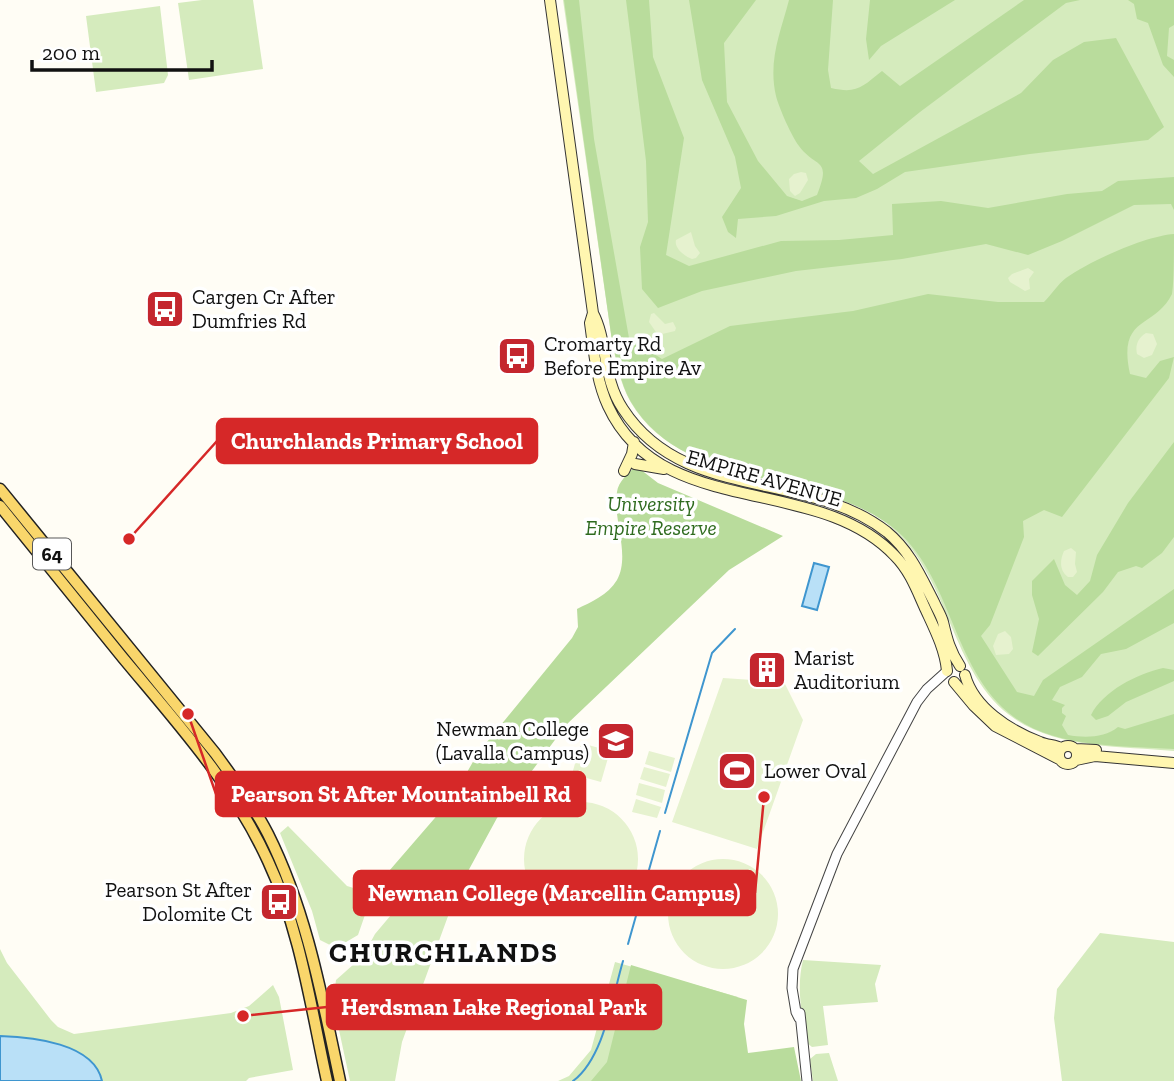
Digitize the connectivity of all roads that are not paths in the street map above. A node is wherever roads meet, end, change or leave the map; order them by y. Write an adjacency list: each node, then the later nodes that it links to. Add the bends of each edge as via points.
1 (550, 0): 2 (main road, EMPIRE AVENUE)
2 (593, 313): 3 (main road, EMPIRE AVENUE, via 590,323 601,386 608,407); 9 (main road, EMPIRE AVENUE, via 618,400 652,443 701,469 831,503 887,533 917,568)
3 (634, 442): 5 (main road); 6 (main road, EMPIRE AVENUE)
4 (635, 464): 6 (main road)
5 (624, 471)
6 (671, 471): 10 (main road, EMPIRE AVENUE, via 827,514 873,536 911,577)
7 (0, 489): 16 (main road, 64, via 215,753 261,822 309,940)
8 (0, 506): 15 (main road, 64, via 207,759 248,821 288,915)
9 (962, 670): 10 (main road, via 953,665); 10 (main road, via 960,682); 11 (main road, EMPIRE AVENUE, via 973,694 998,719)
10 (950, 676): 11 (main road, EMPIRE AVENUE, via 995,726 1027,744); 17 (street, via 927,689 918,702 837,854 797,963 792,979)
11 (1060, 754): 12 (main road, via 1069,745); 12 (main road, via 1067,764)
12 (1076, 755): 13 (main road); 14 (main road)
13 (1174, 757)
14 (1174, 763)
15 (327, 1081)
16 (340, 1081)
17 (807, 1081)

